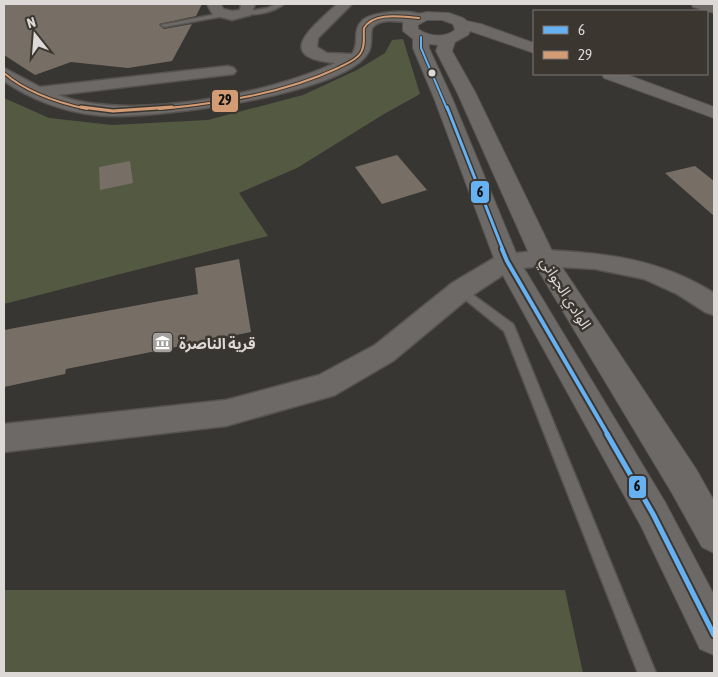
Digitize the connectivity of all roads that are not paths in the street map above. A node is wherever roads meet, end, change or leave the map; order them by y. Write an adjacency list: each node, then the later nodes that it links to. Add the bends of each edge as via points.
1 (281, 4): 4 (lane, via 268,10)
2 (344, 4): 11 (street, via 312,36 309,49 323,57)
3 (698, 4): 6 (street)
4 (247, 8): 5 (street, via 232,16)
5 (218, 9): 7 (lane)
6 (714, 9)
7 (164, 25)
8 (420, 27): 9 (street, via 434,40); 9 (street, via 444,16 458,21); 11 (street, via 387,17 367,23 364,30 366,44); 18 (street, via 421,48)
9 (456, 32): 10 (street, via 476,27); 17 (street, الوادي الجواني, via 444,51)
10 (533, 48)
11 (353, 60): 15 (street, via 294,85 201,105 129,111 90,110 61,104)
12 (228, 71): 15 (street)
13 (4, 73): 15 (street)
14 (613, 75): 16 (street)
15 (36, 92)
16 (714, 113)
17 (543, 258): 18 (street); 20 (street, via 595,261 648,271 686,287); 22 (street, الوادي الجواني, via 684,481)
18 (507, 261): 19 (street); 23 (street, via 653,514)
19 (461, 290): 21 (street, via 384,353 325,386 226,413); 24 (lane, via 509,328)
20 (714, 305)
21 (4, 438)
22 (714, 535)
23 (714, 635)
24 (647, 673)

